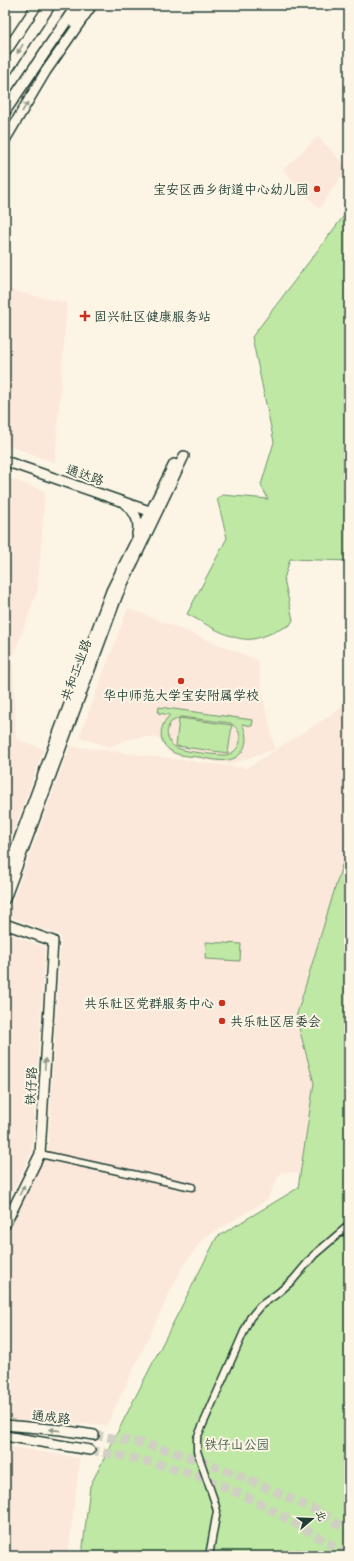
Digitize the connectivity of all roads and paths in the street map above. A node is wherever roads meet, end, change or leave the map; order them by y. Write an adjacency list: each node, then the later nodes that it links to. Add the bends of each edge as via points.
1 (37, 5): 9 (street)
2 (44, 5): 7 (main road)
3 (50, 5): 7 (main road)
4 (77, 5): 8 (main road)
5 (87, 5): 8 (main road)
6 (92, 5): 12 (street, one-way to 6, via 46,71)
7 (28, 36): 10 (main road, one-way to 10)
8 (46, 49): 11 (main road)
9 (5, 53)
10 (5, 73)
11 (5, 111)
12 (5, 140)
13 (181, 457): 16 (street, 共和工业路)
14 (5, 461): 15 (street, 通达路)
15 (117, 500): 16 (street, 通达路); 17 (street, via 129,507 137,518 138,531)
16 (153, 513): 17 (street, 共和工业路); 19 (street, 共和工业路, via 118,594)
17 (134, 545): 18 (street, 共和工业路, via 111,591)
18 (5, 877)
19 (5, 899)
20 (5, 924): 21 (street, 铁仔路, one-way to 20, via 53,942)
21 (40, 1154): 22 (street); 23 (street, 铁仔路, one-way to 21)
22 (192, 1187)
23 (5, 1225)
24 (349, 1225): 29 (street, via 314,1255 293,1280 260,1306 250,1318 197,1438 197,1452 216,1511)
25 (5, 1425): 26 (street, 通成路, one-way to 25)
26 (94, 1435)
27 (5, 1436): 28 (street, 通成路)
28 (90, 1450)
29 (208, 1556)

